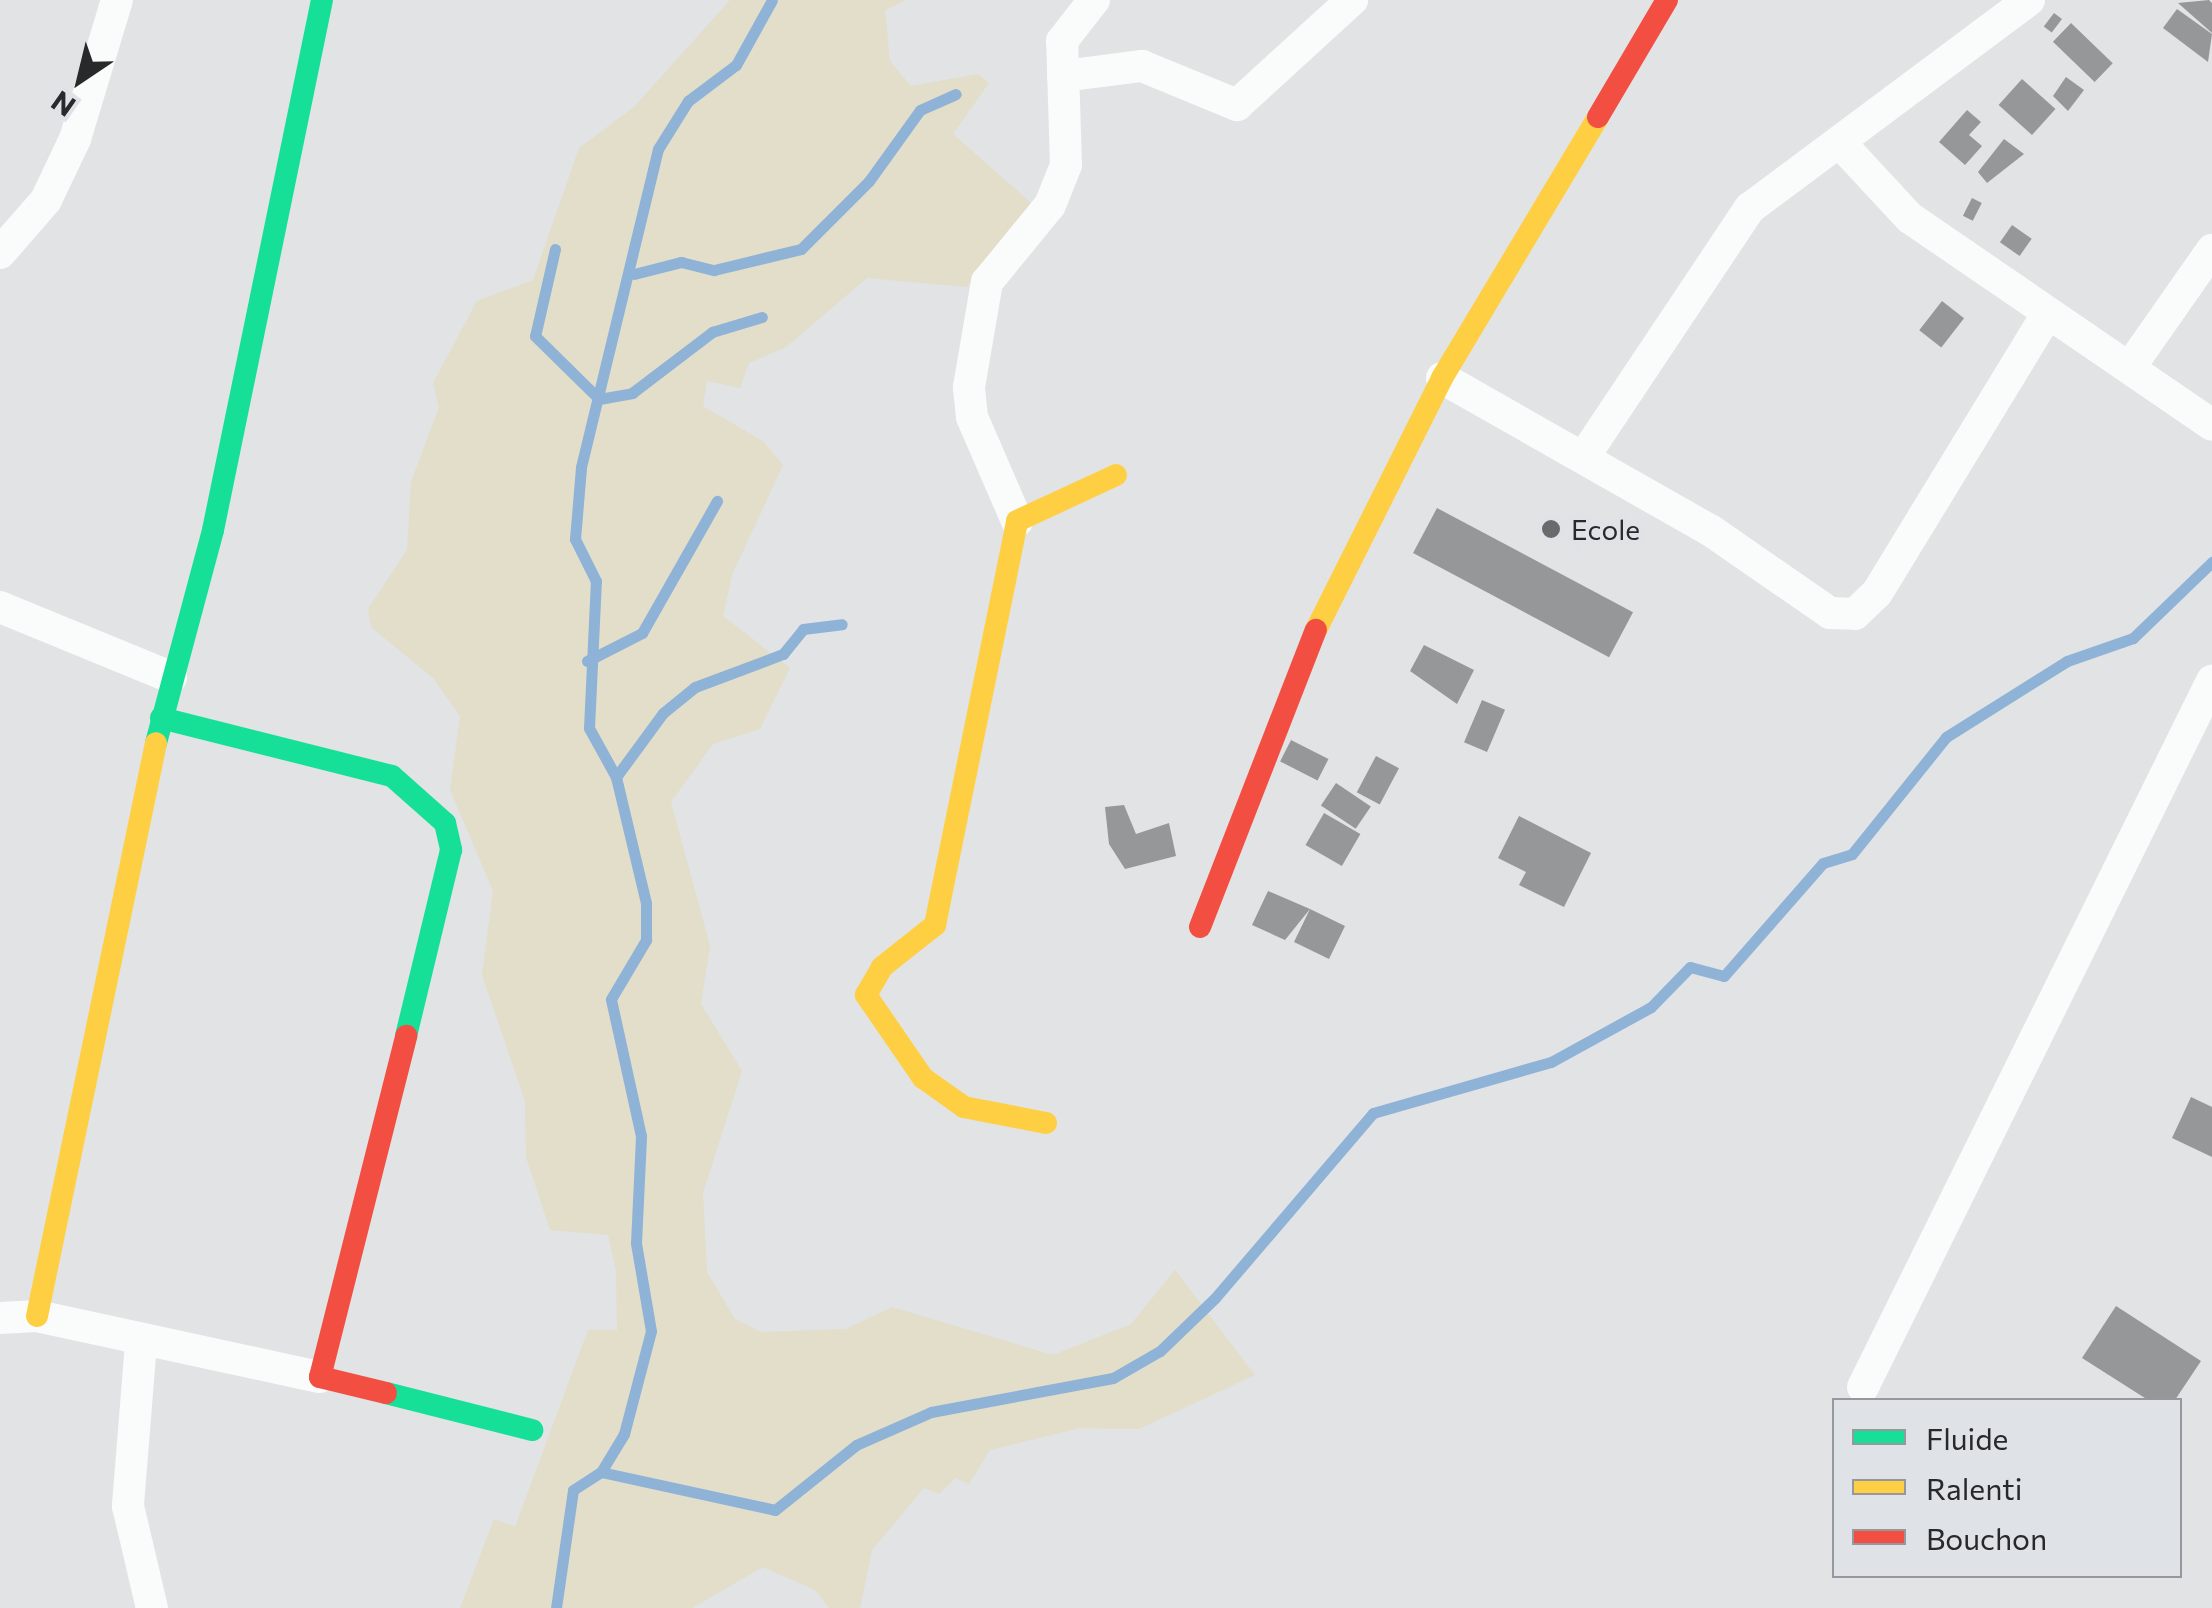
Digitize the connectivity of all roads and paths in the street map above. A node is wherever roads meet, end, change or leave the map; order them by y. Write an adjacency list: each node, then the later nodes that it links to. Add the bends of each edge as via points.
1 (117, 0): 10 (street, via 75,139 46,200)
2 (322, 0): 19 (street, via 291,132 282,219 235,385 213,530)
3 (1094, 0): 7 (street, via 1062,41)
4 (1352, 0): 7 (street, via 1237,105 1157,69)
5 (1667, 0): 13 (street)
6 (2029, 0): 8 (street)
7 (1063, 76): 17 (street, via 1066,165 1050,206 987,282 969,387 972,417)
8 (1844, 146): 11 (street, via 1910,218); 15 (street, via 1750,208)
9 (2212, 250): 12 (street)
10 (0, 253)
11 (2046, 316): 12 (street); 15 (street, via 1877,594 1855,614 1830,613)
12 (2130, 367): 14 (street)
13 (1442, 378): 15 (street); 22 (street, via 1292,676)
14 (2212, 425)
15 (1586, 455)
16 (1116, 475): 17 (street)
17 (1017, 521): 23 (street, via 935,925 882,967 866,995 923,1078 964,1107)
18 (0, 607): 19 (street)
19 (171, 677): 21 (street)
20 (2212, 681): 28 (street)
21 (161, 718): 24 (street); 27 (street, via 392,776 445,823 450,850 432,931)
22 (1200, 927)
23 (1046, 1122)
24 (38, 1316): 25 (street); 26 (street)
25 (0, 1318)
26 (141, 1342): 27 (street); 30 (street, via 128,1506)
27 (320, 1377): 29 (street)
28 (1862, 1387)
29 (532, 1430)
30 (152, 1608)

